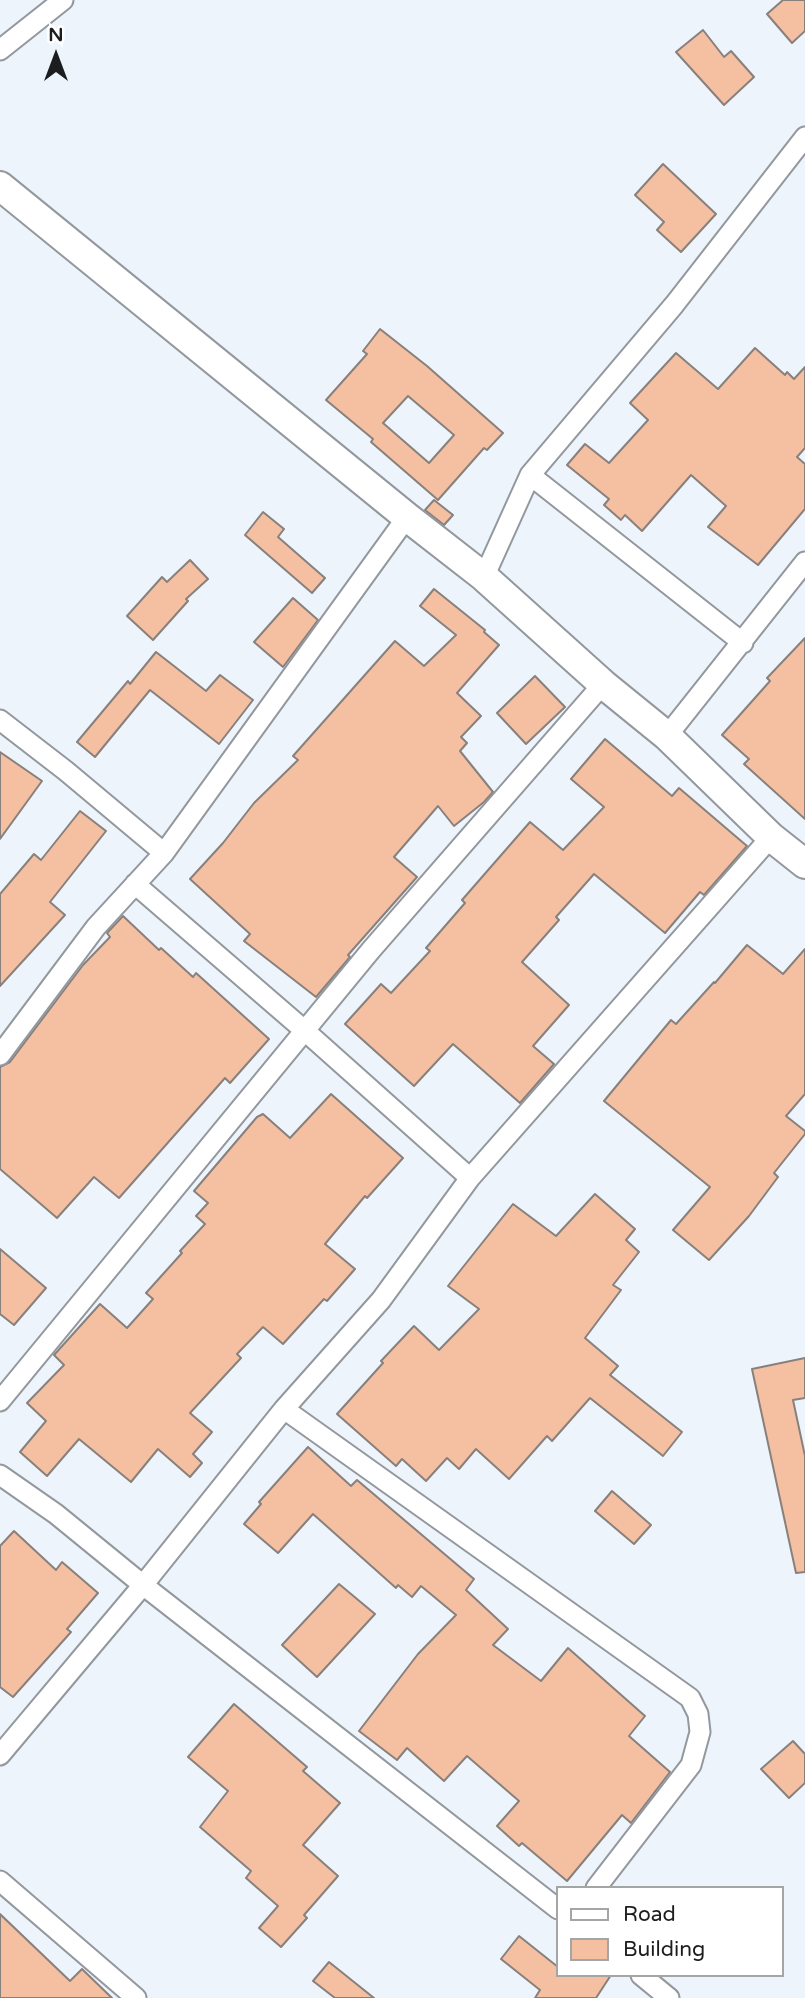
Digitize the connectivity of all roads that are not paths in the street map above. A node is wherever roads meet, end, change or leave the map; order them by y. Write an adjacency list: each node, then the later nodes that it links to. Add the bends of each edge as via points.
1 (63, 0): 2 (street)
2 (0, 50)
3 (805, 137): 5 (street, via 674,305)
4 (0, 186): 6 (street)
5 (530, 475): 8 (street); 9 (street)
6 (407, 517): 8 (street); 14 (street)
7 (805, 562): 9 (street)
8 (484, 577): 10 (street)
9 (743, 642): 12 (street)
10 (603, 684): 12 (street); 17 (street)
11 (0, 720): 14 (street)
12 (667, 736): 13 (street)
13 (771, 837): 15 (street); 19 (street)
14 (164, 853): 16 (street)
15 (805, 864)
16 (135, 884): 17 (street); 18 (street, via 96,927)
17 (304, 1030): 19 (street); 20 (street)
18 (0, 1055)
19 (470, 1178): 21 (street, via 381,1300)
20 (0, 1401)
21 (284, 1409): 23 (street); 26 (street, via 690,1698 700,1732 691,1765)
22 (0, 1475): 23 (street)
23 (143, 1585): 24 (street); 27 (street)
24 (0, 1755)
25 (0, 1881): 29 (street)
26 (598, 1886)
27 (556, 1907)
28 (643, 1977): 30 (street)
29 (136, 1998)
30 (669, 1998)

